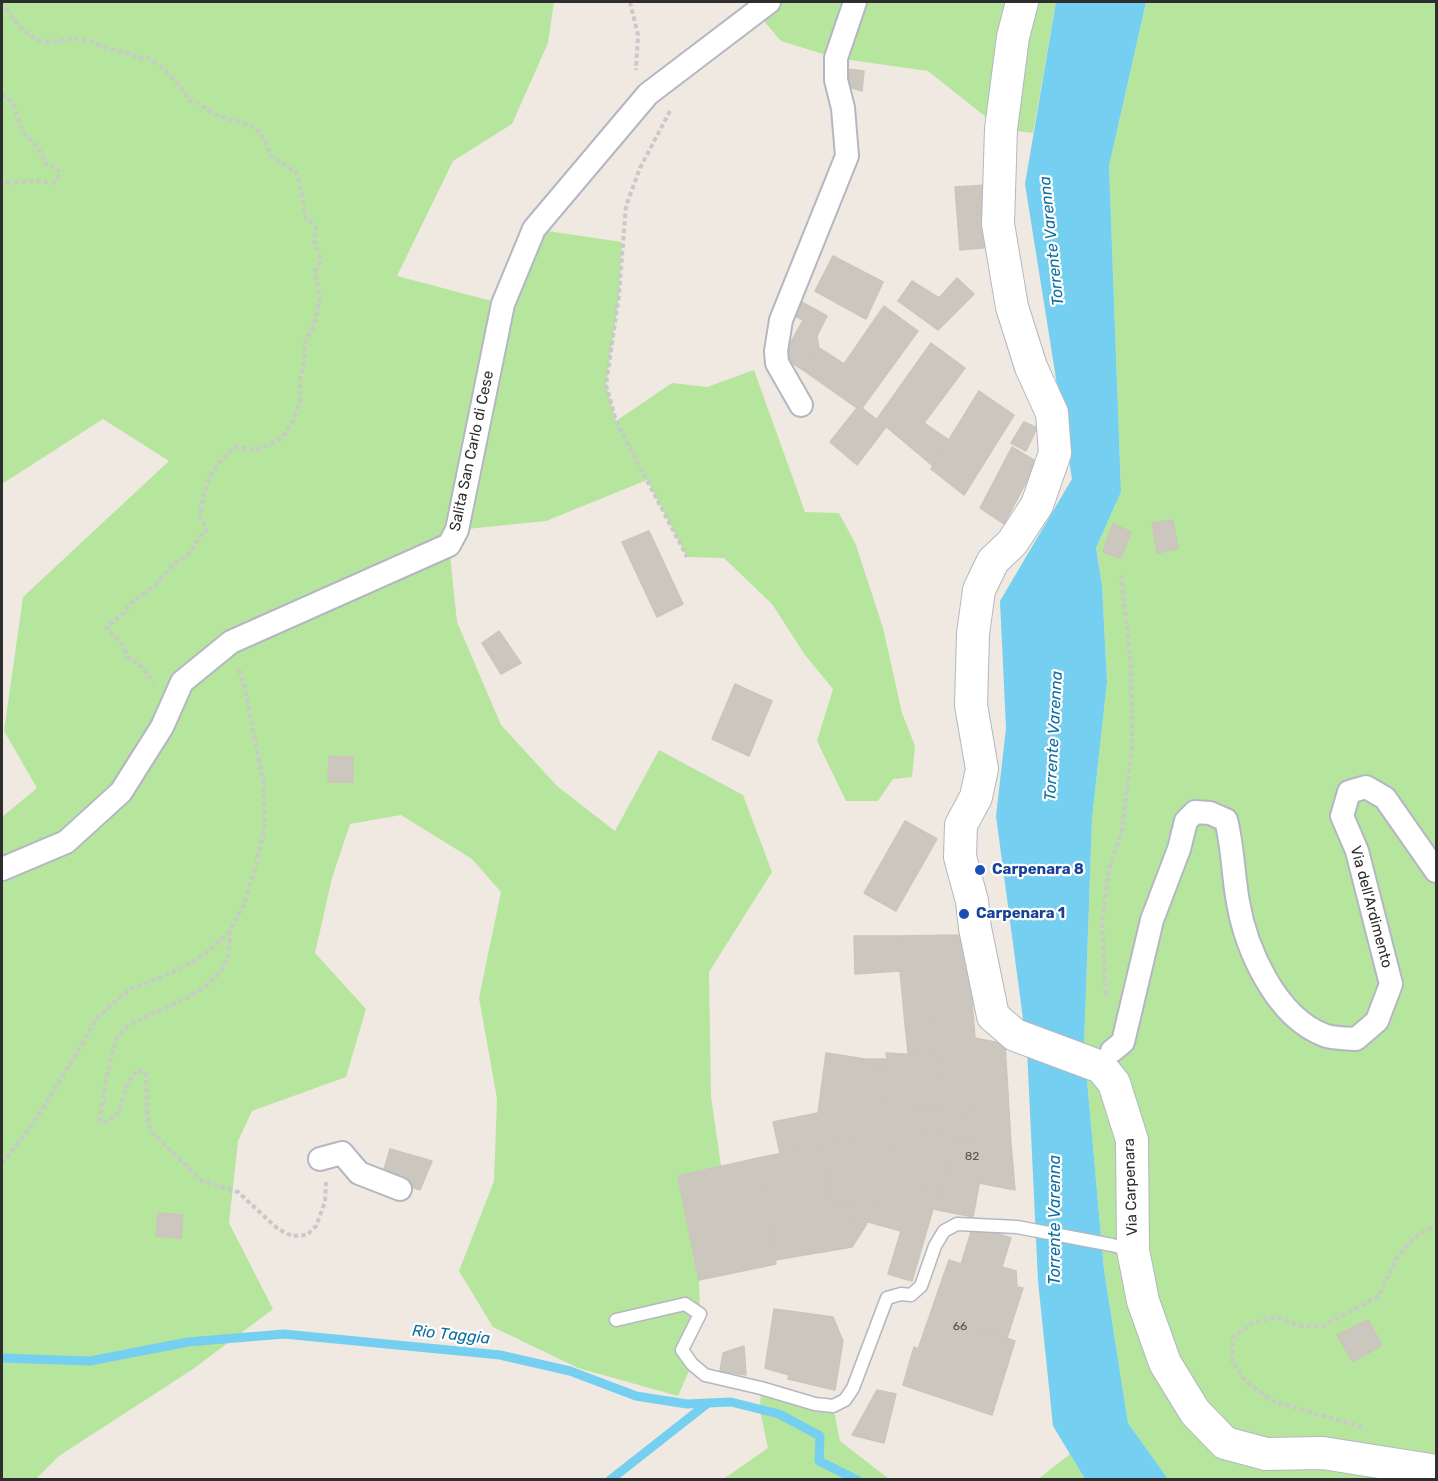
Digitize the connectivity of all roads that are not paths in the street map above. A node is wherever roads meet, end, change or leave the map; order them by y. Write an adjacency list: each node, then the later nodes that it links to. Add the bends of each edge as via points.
1 (769, 2): 5 (street, Salita San Carlo di Cese, via 648,94 534,229 503,304 457,530 449,546 231,642 182,682 162,727 121,792 66,842)
2 (855, 2): 4 (street, via 836,58 847,156 782,320 776,351 777,363)
3 (1022, 2): 7 (street, via 1013,37 1001,129 998,224 1012,307 1031,368 1052,413 1055,453 1036,506 1012,543 993,561 979,591 971,705 982,769 976,798 961,825 960,857 993,1016 1015,1035)
4 (801, 405)
5 (2, 869)
6 (1437, 871): 7 (street, Via dell'Ardimento, via 1385,798 1366,787 1349,792 1342,816 1357,851 1391,984 1377,1021 1356,1039 1324,1036 1298,1020 1282,1003 1251,952 1238,903 1226,820 1195,812 1186,821 1152,920 1123,1042)
7 (1104, 1058): 10 (street, Via Carpenara, via 1101,1067 1114,1083 1132,1140)
8 (320, 1159): 9 (street, via 342,1152 359,1173)
9 (400, 1189)
10 (1122, 1248): 11 (lane, via 1017,1227 957,1224 944,1231 934,1246 921,1286 911,1295 887,1298 853,1388 845,1400 833,1406 705,1375 682,1350 700,1314 685,1304); 12 (street, Via Carpenara, via 1165,1363 1195,1412 1225,1443 1266,1455 1323,1453)
11 (616, 1320)
12 (1437, 1471)

